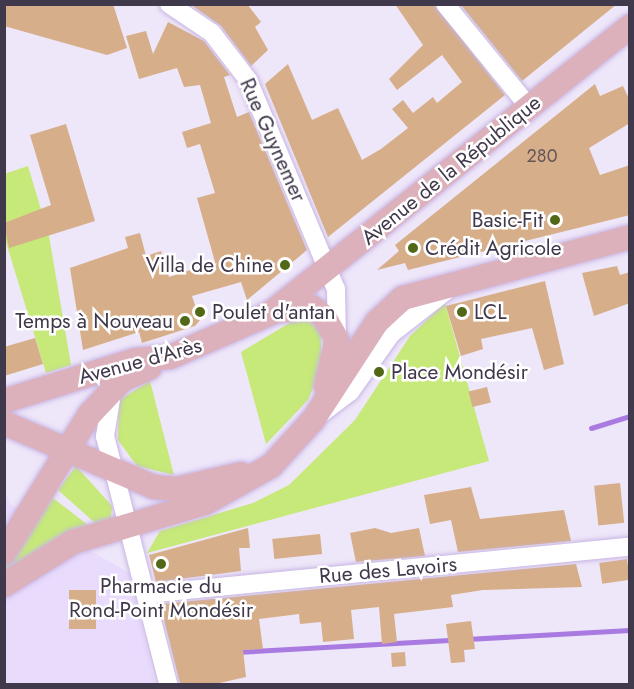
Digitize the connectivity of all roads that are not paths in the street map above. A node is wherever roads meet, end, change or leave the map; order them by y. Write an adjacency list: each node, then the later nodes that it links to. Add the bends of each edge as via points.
1 (445, 4): 4 (street)
2 (169, 5): 6 (street, Rue Guynemer, via 212,33 248,80)
3 (630, 26): 4 (main road, Avenue de la République)
4 (529, 107): 6 (main road, Avenue de la République)
5 (630, 237): 12 (main road, via 424,290 389,309)
6 (327, 270): 7 (main road, Avenue de la République); 8 (street, via 336,289)
7 (271, 313): 8 (main road, via 312,307); 9 (main road, Avenue d'Arès)
8 (337, 340): 12 (main road)
9 (170, 357): 10 (main road); 11 (main road, Avenue d'Arès, via 136,360)
10 (114, 388): 14 (main road); 16 (street, via 104,426)
11 (4, 401)
12 (313, 420): 15 (main road)
13 (4, 423): 14 (main road)
14 (69, 449): 16 (main road); 19 (main road)
15 (271, 465): 16 (main road, via 177,489 154,487); 17 (main road, via 205,503)
16 (111, 470): 17 (street)
17 (126, 524): 20 (main road, via 73,542); 21 (street)
18 (630, 547): 21 (street, Rue des Lavoirs)
19 (4, 553)
20 (4, 585)
21 (147, 594): 22 (street)
22 (168, 684)

